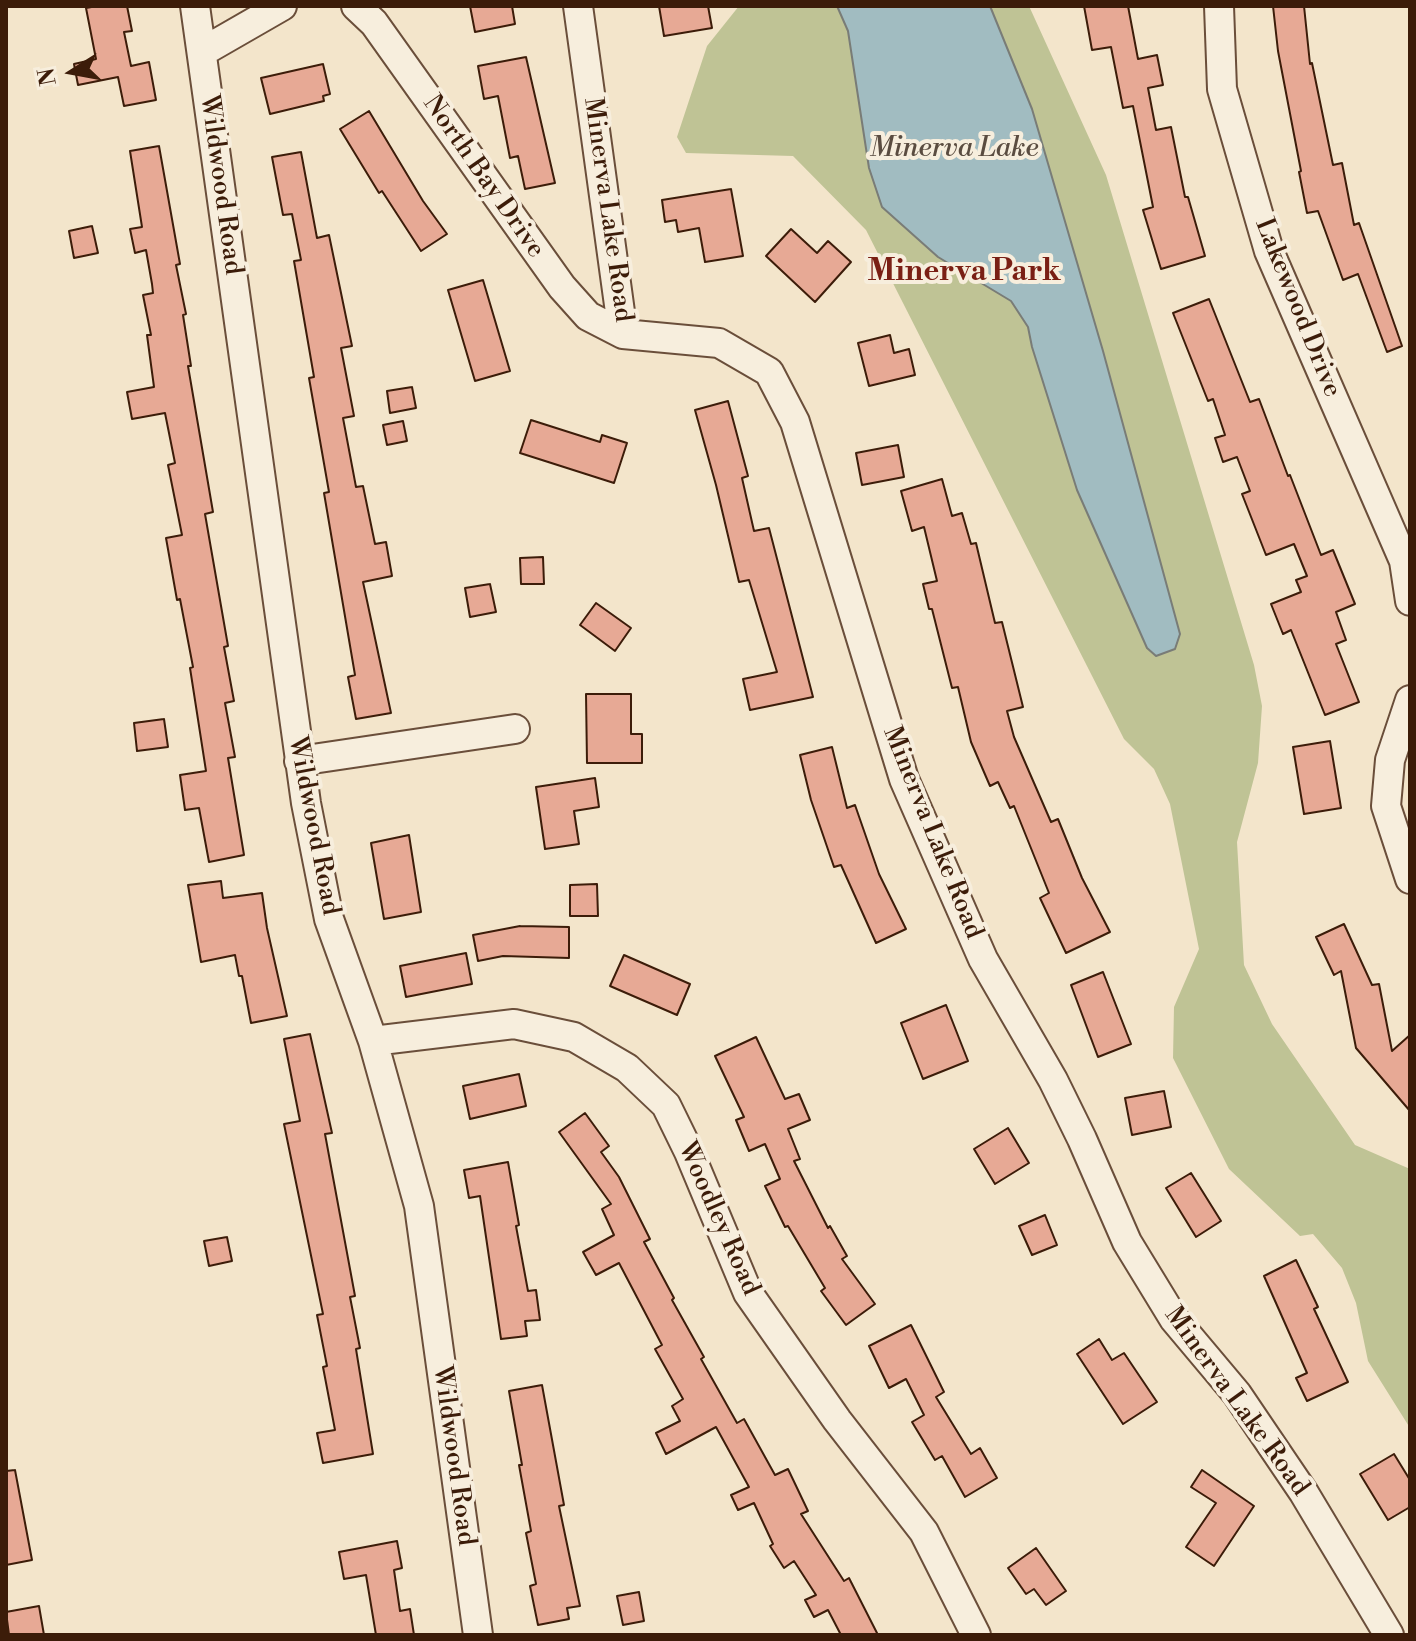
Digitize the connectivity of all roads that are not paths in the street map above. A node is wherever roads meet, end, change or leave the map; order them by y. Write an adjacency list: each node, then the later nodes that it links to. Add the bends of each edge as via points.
1 (195, 6): 6 (street, Wildwood Road)
2 (282, 6): 6 (street)
3 (356, 6): 7 (street, North Bay Drive, via 374,23 562,287 588,316)
4 (578, 6): 7 (street, Minerva Lake Road)
5 (1219, 6): 8 (street, Lakewood Drive, via 1222,89 1269,251 1404,561)
6 (202, 52): 11 (street, Wildwood Road)
7 (623, 334): 16 (street, Minerva Lake Road, via 719,343 769,372 795,422 904,779 983,959 1053,1080 1127,1242 1174,1319 1237,1394 1304,1493)
8 (1410, 601)
9 (1410, 700): 12 (street, via 1390,760 1386,806)
10 (515, 729): 11 (street)
11 (299, 761): 13 (street, Wildwood Road, via 329,919)
12 (1410, 879)
13 (373, 1041): 14 (street, Wildwood Road, via 419,1206); 15 (street, Woodley Road, via 514,1024 574,1037 627,1068 666,1105 748,1293 924,1532)
14 (478, 1635)
15 (976, 1635)
16 (1389, 1635)

